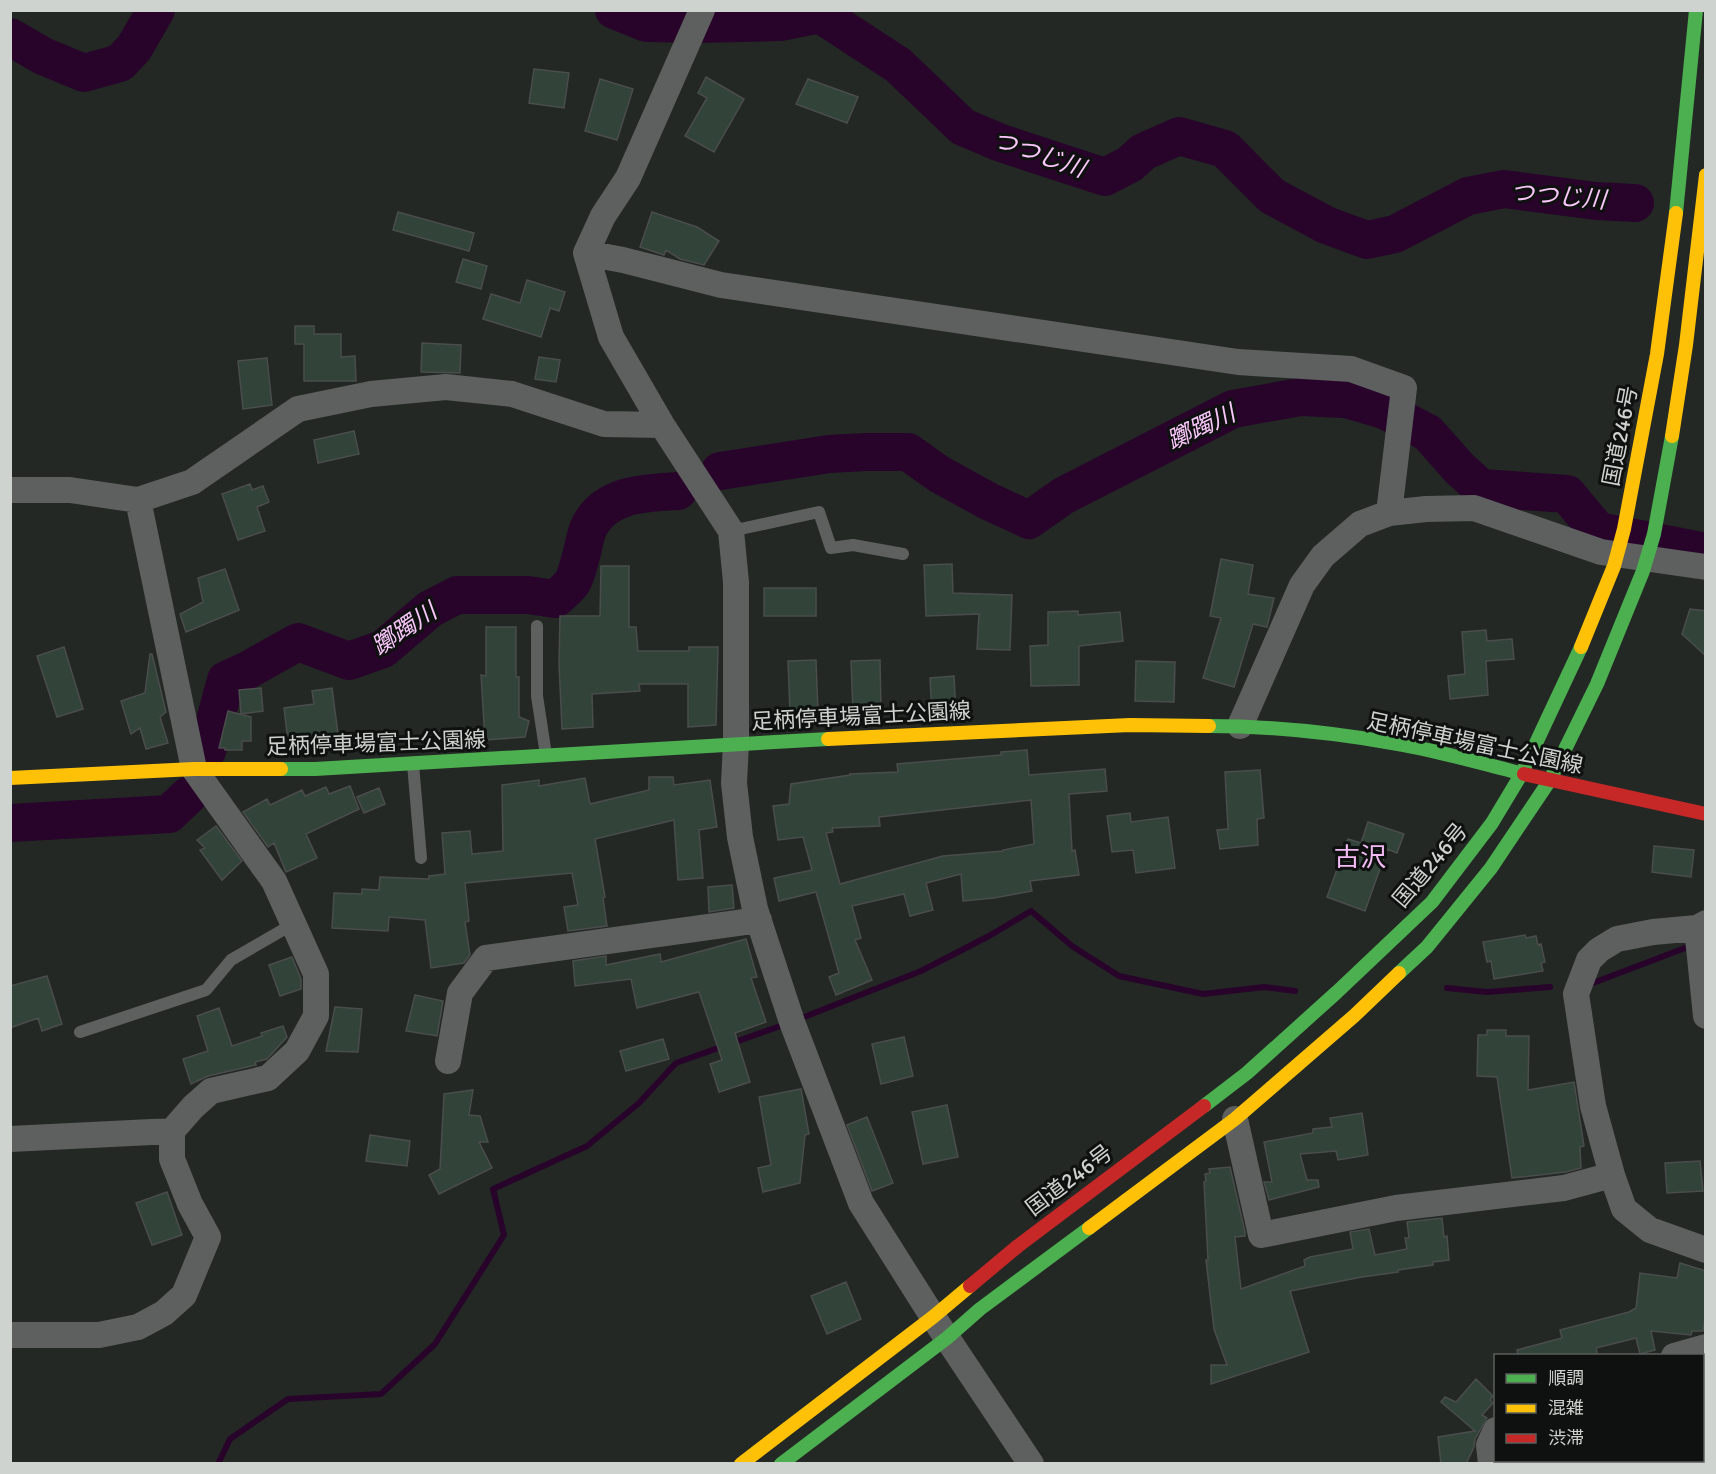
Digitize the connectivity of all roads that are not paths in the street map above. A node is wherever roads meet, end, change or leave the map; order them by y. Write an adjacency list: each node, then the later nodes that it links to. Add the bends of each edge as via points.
1 (1696, 10): 18 (main road, 国道246号, via 1678,198 1657,354 1624,529 1614,566 1576,659)
2 (701, 13): 4 (street, via 628,178 603,216)
3 (1706, 175): 20 (main road, 国道246号, via 1684,357 1654,534 1597,684)
4 (586, 253): 5 (street, via 611,337); 8 (street, via 722,285 1238,362 1351,369 1404,388)
5 (662, 425): 7 (street, via 604,424 512,394 446,387 371,394 298,409 192,482); 9 (street)
6 (10, 490): 7 (street, via 70,490)
7 (138, 500): 17 (street)
8 (1389, 513): 11 (street, via 1474,508 1601,552); 13 (street, via 1360,524 1323,556 1302,585)
9 (725, 522): 10 (lane, via 819,512 831,548 853,545); 14 (street, via 736,582)
10 (903, 554)
11 (1706, 567)
12 (537, 626): 15 (lane, via 537,696)
13 (1239, 726): 14 (main road, 足柄停車場富士公園線, via 1130,725); 18 (main road, 足柄停車場富士公園線, via 1399,744)
14 (736, 743): 15 (main road, 足柄停車場富士公園線); 23 (street, via 734,783 740,837)
15 (547, 756): 16 (main road, 足柄停車場富士公園線)
16 (413, 764): 17 (main road, 足柄停車場富士公園線); 22 (lane)
17 (194, 769): 19 (main road, 足柄停車場富士公園線); 24 (street, via 274,880)
18 (1522, 773): 20 (main road, 足柄停車場富士公園線); 34 (main road, 国道246号, via 1492,823 1432,902 1247,1073 1018,1246)
19 (10, 778)
20 (1550, 780): 21 (main road, 足柄停車場富士公園線); 29 (main road, 国道246号, via 1491,868 1427,947)
21 (1706, 814)
22 (421, 858)
23 (759, 920): 28 (street, via 486,957 460,993); 34 (street, via 797,1036 861,1203)
24 (293, 924): 27 (lane, via 231,960 206,990); 30 (street, via 316,974 316,1016 297,1051 268,1078 211,1091)
25 (1701, 926): 26 (street); 32 (street, via 1617,939 1589,960 1576,994 1593,1106)
26 (1706, 1016)
27 (80, 1032)
28 (448, 1061)
29 (1235, 1119): 32 (street, via 1261,1235 1396,1208 1564,1188); 34 (main road, 国道246号, via 980,1309)
30 (172, 1131): 31 (street); 35 (street, via 172,1159 208,1238 184,1295 165,1313 138,1327 99,1335)
31 (10, 1139)
32 (1612, 1175): 33 (street, via 1624,1209 1650,1230)
33 (1706, 1250)
34 (940, 1327): 39 (main road, 国道246号); 40 (main road, 国道246号); 41 (street)
35 (10, 1335)
36 (1706, 1347): 37 (street)
37 (1681, 1354)
38 (1494, 1434): 42 (street, via 1489,1445)
39 (741, 1464)
40 (781, 1464)
41 (1031, 1464)
42 (1491, 1464)

